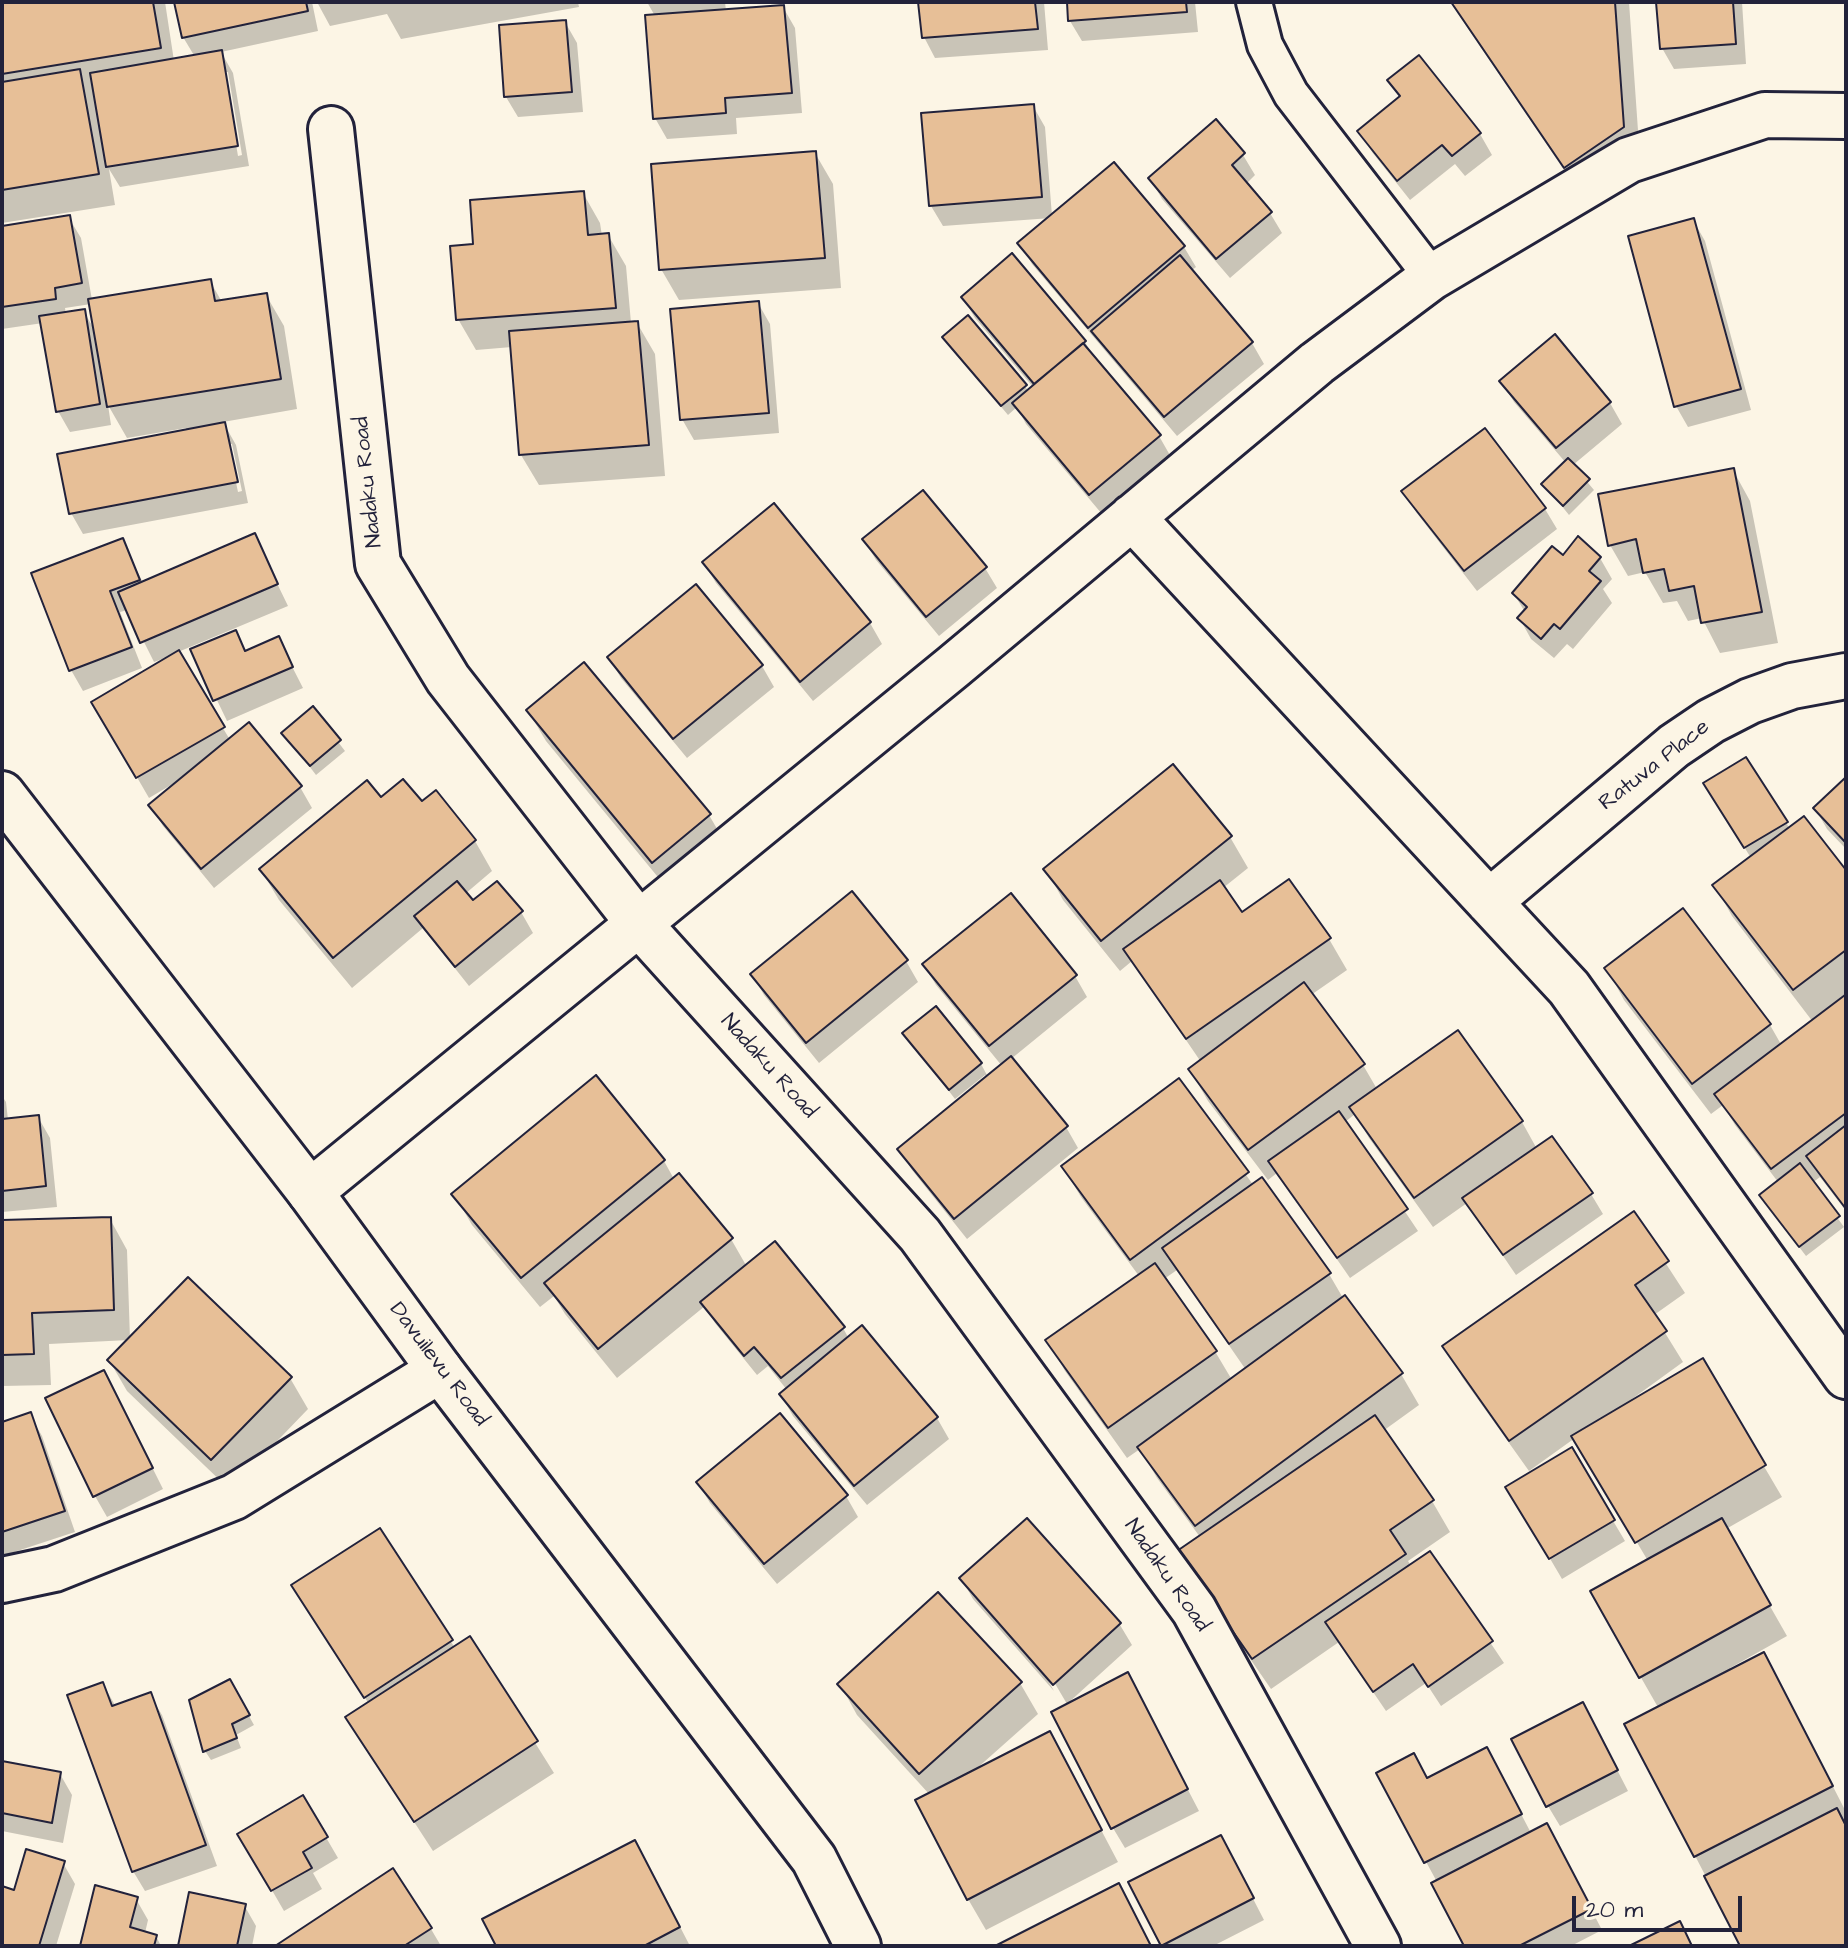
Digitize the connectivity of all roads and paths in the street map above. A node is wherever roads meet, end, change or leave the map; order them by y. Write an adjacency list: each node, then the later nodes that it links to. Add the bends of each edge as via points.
1 (1254, 2): 4 (lane, via 1265,45 1291,94)
2 (1846, 116): 4 (street, via 1765,115 1629,160)
3 (331, 129): 9 (street, Nadaku Road, via 378,564 448,679)
4 (1432, 277): 5 (street, via 1317,363)
5 (1132, 517): 8 (street); 9 (street)
6 (1846, 676): 8 (street, Ratuva Place, via 1792,686 1711,721 1674,746)
7 (2, 794): 10 (street, Davuilevu Road)
8 (1489, 902): 12 (street, via 1569,988)
9 (639, 924): 10 (street); 15 (street, Nadaku Road, via 920,1235 1194,1610)
10 (310, 1192): 11 (street, Davuilevu Road)
11 (440, 1370): 13 (street, via 234,1497 54,1569); 14 (street, Davuilevu Road, via 814,1859)
12 (1846, 1376)
13 (2, 1580)
14 (858, 1946)
15 (1378, 1946)

